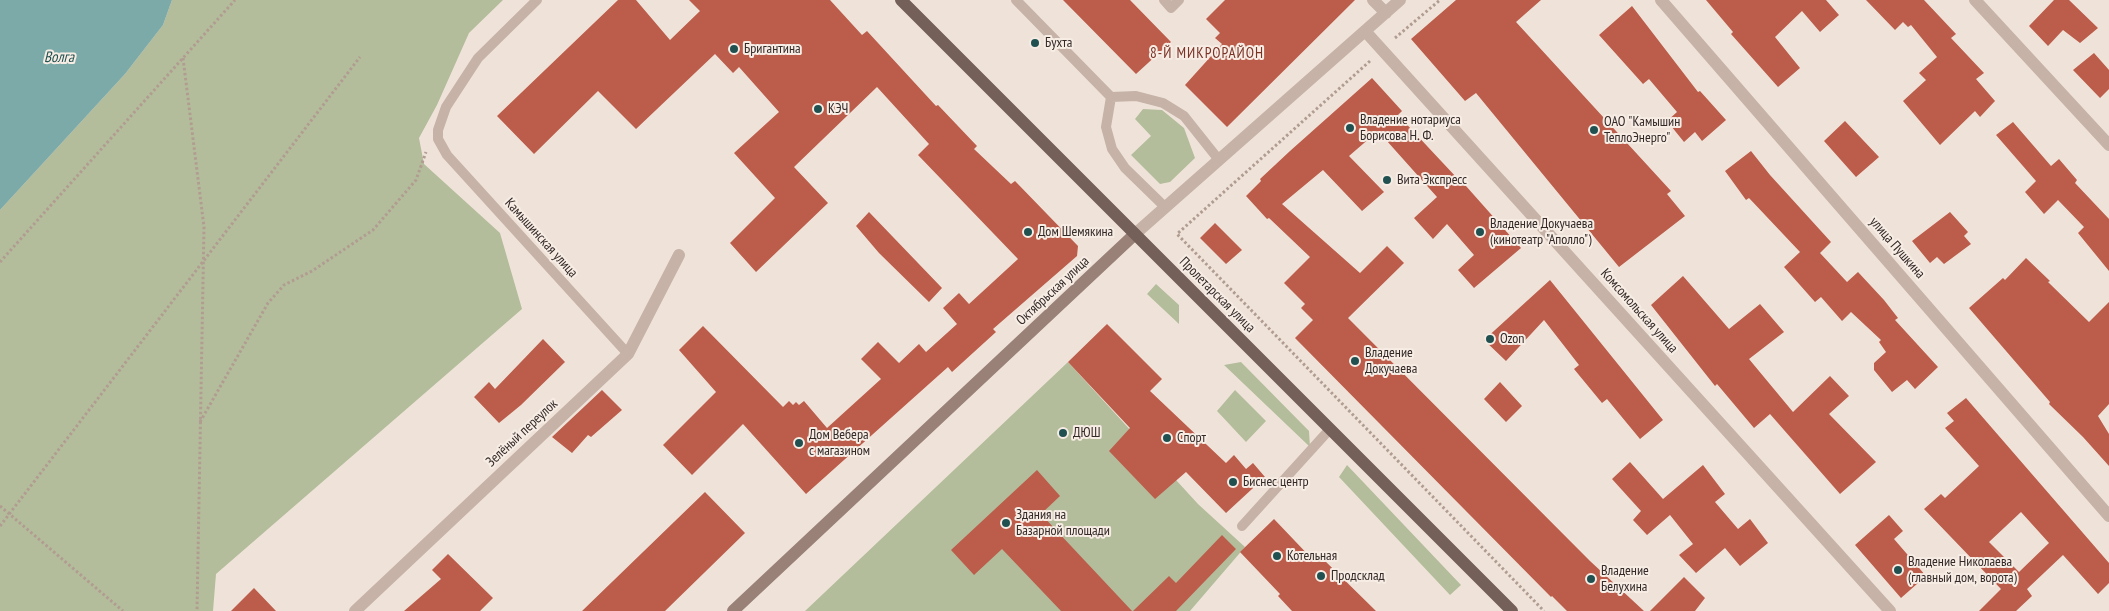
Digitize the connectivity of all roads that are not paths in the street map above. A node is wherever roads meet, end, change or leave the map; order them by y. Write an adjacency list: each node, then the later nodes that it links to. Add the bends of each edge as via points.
1 (537, 0): 18 (lane, Камышинская улица, via 478,58 446,107 438,134 447,155)
2 (901, 0): 16 (main road, Пролетарская улица)
3 (1016, 0): 12 (lane)
4 (1164, 0): 5 (lane, via 1171,8)
5 (1179, 0)
6 (1372, 0): 10 (street)
7 (1400, 0): 10 (street, Октябрьская улица)
8 (1661, 0): 20 (street, улица Пушкина)
9 (1975, 0): 13 (street)
10 (1386, 13): 11 (street, Октябрьская улица)
11 (1365, 32): 14 (street, Октябрьская улица); 25 (street, Комсомольская улица)
12 (1111, 97): 14 (lane, via 1136,96 1163,103 1184,116); 15 (lane, via 1106,127 1112,149 1125,168)
13 (2109, 145)
14 (1219, 160): 15 (street, Октябрьская улица)
15 (1165, 207): 16 (street, Октябрьская улица)
16 (1135, 234): 19 (main road, Пролетарская улица); 23 (street, Октябрьская улица)
17 (679, 255): 18 (street, Зелёный переулок)
18 (628, 354): 22 (street, Зелёный переулок)
19 (1330, 429): 21 (lane); 24 (main road, Пролетарская улица)
20 (2109, 516)
21 (1242, 526)
22 (355, 611)
23 (733, 611)
24 (1512, 611)
25 (1890, 611)

